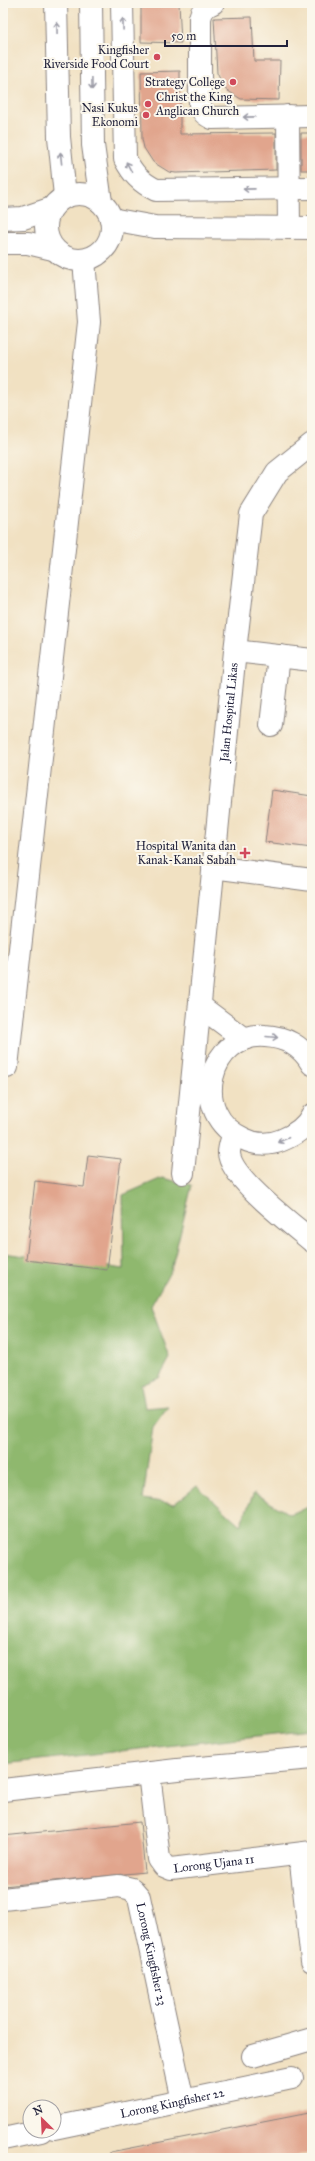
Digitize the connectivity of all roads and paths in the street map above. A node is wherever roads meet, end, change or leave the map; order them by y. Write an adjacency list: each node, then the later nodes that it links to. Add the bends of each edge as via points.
1 (56, 3): 9 (street, one-way to 1)
2 (91, 3): 11 (street, one-way to 11, via 93,145)
3 (122, 3): 7 (street, one-way to 3, via 156,190 142,183 132,172 125,159)
4 (213, 3): 5 (street, one-way to 4, via 212,118 202,111 200,18 207,5)
5 (288, 116): 6 (street); 7 (street)
6 (312, 116)
7 (288, 188): 8 (street); 12 (street)
8 (312, 188)
9 (58, 203): 10 (street, via 23,218); 11 (street, via 84,194); 15 (street, via 45,228 47,240)
10 (3, 219)
11 (107, 220): 12 (street, via 155,227); 16 (street, via 104,249 95,257)
12 (289, 228): 13 (street)
13 (312, 228)
14 (3, 242): 15 (street, via 28,243)
15 (53, 249): 16 (street, via 73,260)
16 (84, 260): 27 (street, via 89,322)
17 (312, 444): 18 (street, Jalan Hospital Likas, via 276,472 251,514)
18 (235, 651): 19 (street); 22 (street, Jalan Hospital Likas)
19 (279, 656): 20 (street); 21 (street)
20 (312, 660)
21 (271, 725)
22 (213, 867): 23 (street); 24 (street, Jalan Hospital Likas)
23 (312, 880)
24 (200, 1006): 25 (street); 28 (street); 31 (street, Jalan Hospital Likas)
25 (244, 1039): 26 (street, one-way to 26, via 259,1036 278,1037 296,1045 308,1056); 28 (street, via 225,1052)
26 (312, 1064)
27 (7, 1067)
28 (214, 1069): 30 (street, via 210,1092 212,1107 220,1122)
29 (312, 1115): 30 (street, one-way to 30, via 295,1135 274,1143 254,1143)
30 (233, 1135): 32 (street, via 229,1153 236,1170 261,1199)
31 (183, 1173)
32 (312, 1241)
33 (312, 1758): 34 (street)
34 (149, 1773): 35 (street); 36 (street, Lorong Ujana 11, via 159,1858 164,1866 171,1869)
35 (3, 1790)
36 (306, 1853): 38 (street)
37 (3, 1899): 42 (street, Lorong Kingfisher 23, via 119,1886 132,1889 139,1898)
38 (312, 1961)
39 (312, 2039): 40 (street)
40 (253, 2056)
41 (292, 2078): 42 (street, Lorong Kingfisher 22)
42 (183, 2101): 43 (street, Lorong Kingfisher 22)
43 (62, 2126)
44 (22, 2135): 45 (street)
45 (3, 2139)

